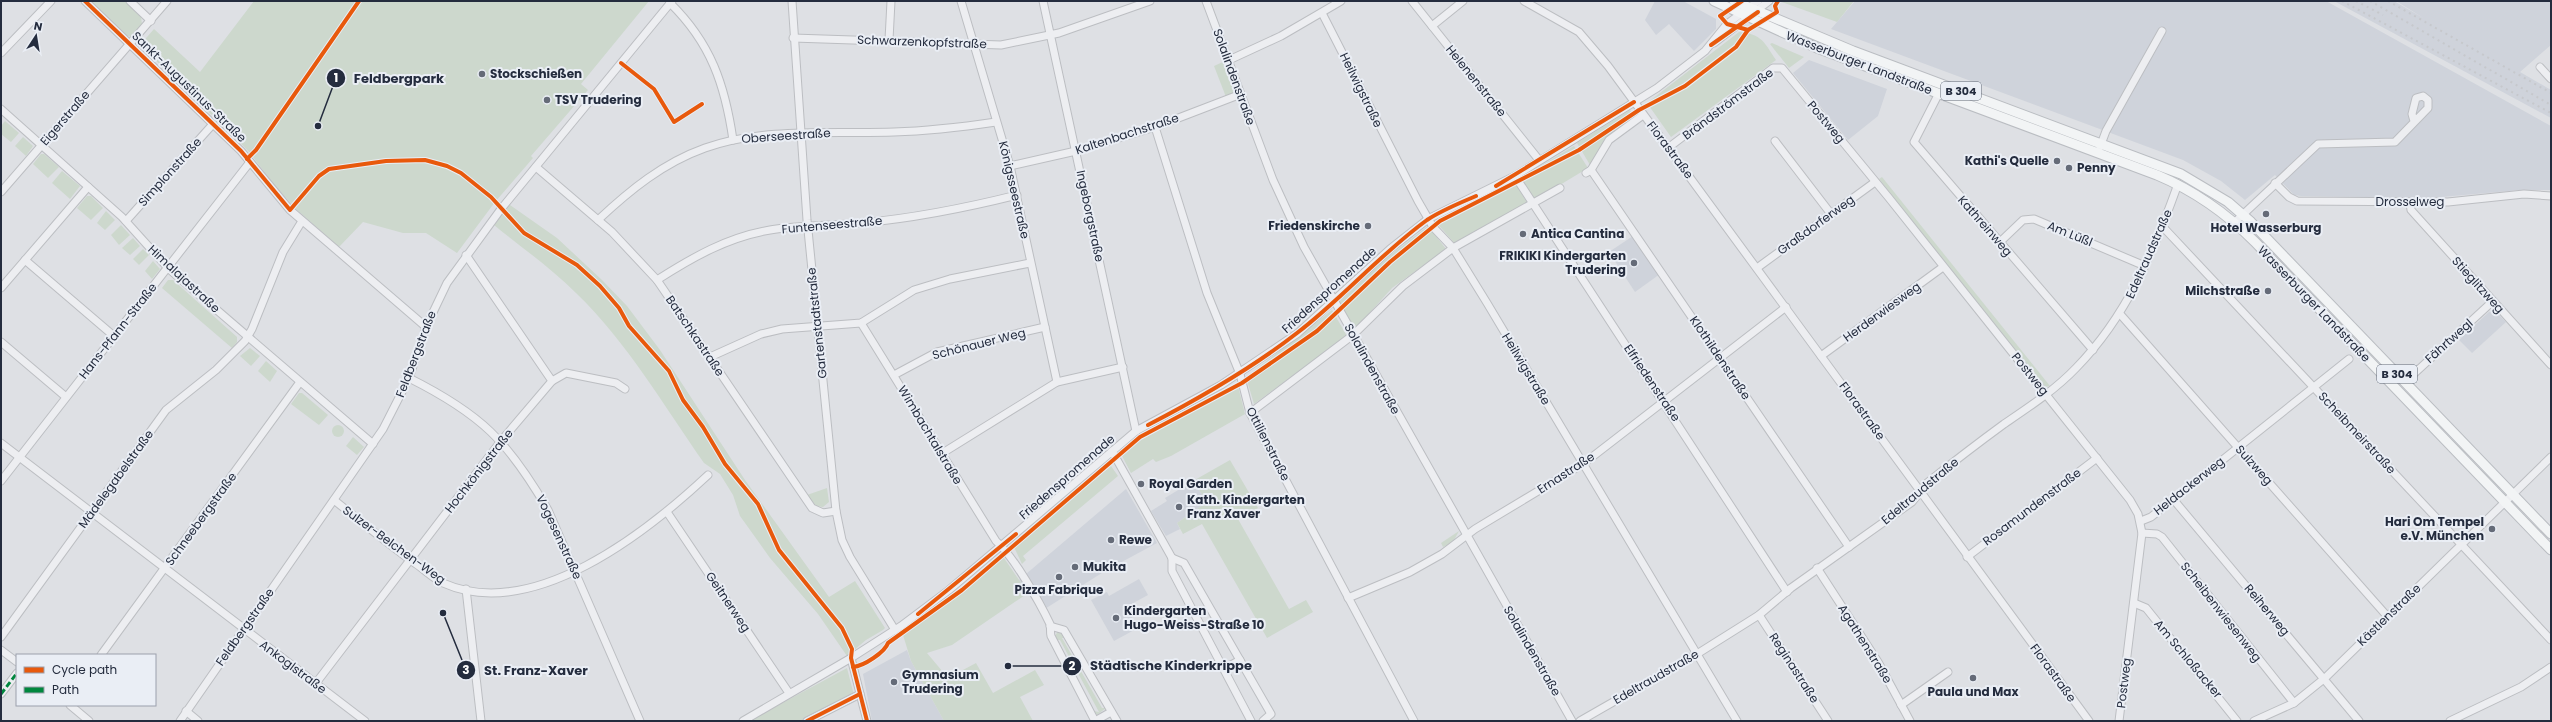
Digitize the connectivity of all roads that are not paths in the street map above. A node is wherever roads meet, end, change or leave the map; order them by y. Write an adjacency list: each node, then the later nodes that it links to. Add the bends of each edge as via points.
1 (51, 1): 34 (street)
2 (85, 1): 32 (street, Sankt-Augustinus-Straße)
3 (130, 1): 25 (street, Sankt-Augustinus-Straße)
4 (167, 1): 25 (street, Eigerstraße)
5 (792, 1): 29 (street, Gartenstadtstraße)
6 (891, 1): 30 (street)
7 (961, 1): 31 (street, Königsseestraße)
8 (1043, 1): 28 (street, Ingeborgstraße)
9 (1150, 1): 28 (street, Schwarzenkopfstraße)
10 (1206, 1): 35 (street, Solalindenstraße)
11 (1341, 1): 22 (street)
12 (1412, 1): 26 (street, Helenenstraße)
13 (1463, 1): 26 (street)
14 (1524, 1): 41 (street, Florastraße, via 1579,32)
15 (1714, 1): 23 (main road, Wasserburger Landstraße / B 304)
16 (1734, 1): 20 (main road, Wasserburger Landstraße / B 304)
17 (1758, 1): 20 (street, Friedenspromenade)
18 (1769, 1): 21 (street, Friedenspromenade)
19 (671, 2): 49 (street, via 686,18 711,57 725,94); 58 (street, Feldbergstraße)
20 (1748, 8): 21 (main road, Wasserburger Landstraße / B 304); 23 (street, Friedenspromenade)
21 (1758, 12): 24 (street, Friedenspromenade); 51 (main road, Wasserburger Landstraße / B 304, via 1853,51)
22 (1322, 13): 35 (street, via 1281,36); 73 (street, Heilwigstraße, via 1394,159)
23 (1739, 14): 24 (main road, Wasserburger Landstraße / B 304); 33 (street, Friedenspromenade, via 1727,24)
24 (1749, 18): 33 (street, Friedenspromenade); 40 (main road, Wasserburger Landstraße / B 304, via 1817,48)
25 (151, 21): 32 (street, Eigerstraße)
26 (1432, 26): 56 (street, Helenenstraße)
27 (2162, 31): 51 (street)
28 (1050, 35): 31 (street, Schwarzenkopfstraße, via 1013,44); 54 (street, Ingeborgstraße)
29 (793, 38): 30 (street, Schwarzenkopfstraße); 48 (street, Gartenstadtstraße)
30 (889, 40): 31 (street, Schwarzenkopfstraße)
31 (973, 44): 45 (street, Königsseestraße)
32 (130, 45): 46 (street, Sankt-Augustinus-Straße); 52 (street, Eigerstraße)
33 (1711, 45): 41 (street, Friedenspromenade, via 1681,70)
34 (1, 53)
35 (1228, 60): 39 (street, Solalindenstraße)
36 (2540, 67): 38 (street)
37 (1787, 75): 53 (street, Brändströmstraße, via 1782,68 1773,68); 61 (street, Postweg)
38 (2551, 79)
39 (1241, 94): 47 (street, Kaltenbachstraße); 92 (street, Solalindenstraße, via 1276,185 1304,247)
40 (1939, 94): 55 (main road, Wasserburger Landstraße / B 304); 80 (street, Kathreinweg, via 1914,142)
41 (1634, 102): 43 (street, Florastraße); 56 (street, Friedenspromenade)
42 (1, 109): 52 (street, Himalajastraße)
43 (1643, 115): 53 (street, Florastraße); 106 (street, Klothildenstraße, via 1609,140 1588,171)
44 (2414, 121): 62 (street, via 2395,142 2318,144)
45 (996, 122): 48 (street, Oberseestraße, via 940,130); 59 (street, Königsseestraße)
46 (213, 124): 57 (street, Sankt-Augustinus-Straße); 75 (street, Simplonstraße)
47 (1155, 127): 54 (street, Kaltenbachstraße); 110 (street, Ottilienstraße, via 1207,293)
48 (800, 134): 49 (street, Oberseestraße); 78 (street, Gartenstadtstraße)
49 (733, 140): 74 (street, Oberseestraße, via 705,148 661,170 638,185)
50 (1775, 141): 71 (street)
51 (2101, 143): 55 (street); 72 (main road, Wasserburger Landstraße / B 304, via 2194,180)
52 (42, 145): 64 (street, Himalajastraße); 66 (street, Eigerstraße)
53 (1668, 148): 88 (street, Florastraße)
54 (1076, 151): 59 (street, Kaltenbachstraße); 109 (street, Ingeborgstraße)
55 (2098, 153): 63 (main road, Wasserburger Landstraße / B 304)
56 (1539, 160): 60 (street, Friedenspromenade)
57 (250, 162): 76 (street, Sankt-Augustinus-Straße, via 276,196); 87 (street, Hans-Pfann-Straße)
58 (536, 166): 74 (street, Batschkastraße); 82 (street, Feldbergstraße)
59 (1010, 166): 67 (street, Königsseestraße)
60 (1515, 176): 70 (street, Elfriedenstraße); 73 (street, Friedenspromenade)
61 (1875, 182): 71 (street, Graßdorferweg); 86 (street, Postweg)
62 (2276, 183): 69 (street, Drosselweg, via 2289,197 2297,201); 72 (street)
63 (2178, 184): 77 (main road, Wasserburger Landstraße / B 304, via 2210,202); 79 (street, Edeltraudstraße)
64 (88, 187): 75 (street, Himalajastraße); 83 (street)
65 (1560, 188): 70 (street)
66 (1, 192)
67 (1017, 195): 78 (street, Funtenseestraße, via 953,210 861,223); 84 (street, Königsseestraße)
68 (2551, 196): 69 (street, Drosselweg, via 2524,194)
69 (2410, 203): 91 (street, Stieglitzweg, via 2411,210)
70 (1533, 204): 81 (street); 121 (street, Elfriedenstraße)
71 (1831, 214): 88 (street, Graßdorferweg)
72 (2243, 215): 77 (street); 116 (main road, Wasserburger Landstraße / B 304)
73 (1428, 219): 81 (street, Heilwigstraße); 92 (street, Friedenspromenade, via 1390,249)
74 (598, 220): 89 (street, Batschkastraße)
75 (126, 221): 87 (street, Himalajastraße)
76 (302, 221): 97 (street, Sankt-Augustinus-Straße); 101 (street, Mädelegabelstraße, via 283,252)
77 (2235, 222): 140 (main road, Wasserburger Landstraße / B 304)
78 (808, 226): 89 (street, Funtenseestraße, via 770,230 734,239 694,256); 96 (street, Gartenstadtstraße)
79 (2163, 227): 85 (street, Edeltraudstraße); 117 (street, Scheibmeirstraße)
80 (2000, 242): 85 (street, Am Lüßl, via 2023,220 2034,219); 103 (street, Kathreinweg)
81 (1453, 248): 99 (street, via 1403,286); 133 (street, Heilwigstraße)
82 (466, 255): 97 (street, Feldbergstraße, via 442,292); 113 (street)
83 (25, 260): 90 (street); 100 (street)
84 (1030, 263): 95 (street, via 914,290); 98 (street, Königsseestraße)
85 (2145, 266): 94 (street, Edeltraudstraße)
86 (1943, 267): 105 (street, Herderwiesweg); 119 (street, Postweg)
87 (168, 268): 100 (street, Hans-Pfann-Straße); 101 (street, Himalajastraße)
88 (1757, 268): 93 (street, Florastraße)
89 (657, 280): 104 (street, Batschkastraße)
90 (1, 288)
91 (2493, 301): 108 (street, Stieglitzweg); 116 (street, Fährtwegl)
92 (1334, 302): 99 (street, Solalindenstraße); 110 (street, Friedenspromenade, via 1298,333)
93 (1786, 307): 105 (street, Florastraße); 106 (street, Ernastraße)
94 (2120, 314): 103 (street, Edeltraudstraße); 127 (street, Sulzweg)
95 (861, 323): 96 (street); 111 (street, Wimbachtalstraße)
96 (818, 326): 104 (street, via 761,334); 143 (street, Gartenstadtstraße)
97 (426, 327): 112 (street, Feldbergstraße)
98 (1045, 327): 111 (street, Schönauer Weg, via 937,352); 115 (street, Königsseestraße)
99 (1353, 335): 122 (street); 147 (street, Solalindenstraße)
100 (115, 337): 120 (street, Hans-Pfann-Straße)
101 (247, 337): 114 (street, Himalajastraße); 141 (street, Mädelegabelstraße, via 216,370 166,410)
102 (1, 342): 120 (street)
103 (2093, 350): 119 (street, Edeltraudstraße)
104 (710, 356): 143 (street, Batschkastraße, via 812,508 822,513)
105 (1821, 356): 136 (street, Florastraße)
106 (1719, 357): 121 (street, Ernastraße); 150 (street, Klothildenstraße)
107 (2349, 359): 117 (street, Heldackerweg)
108 (2551, 365)
109 (1123, 367): 115 (street); 123 (street, Ingeborgstraße)
110 (1240, 374): 122 (street, Ottilienstraße); 123 (street, Friedenspromenade)
111 (894, 375): 129 (street, Wimbachtalstraße)
112 (408, 378): 124 (street, Vogesenstraße, via 466,410); 126 (street, Feldbergstraße, via 391,415)
113 (552, 381): 118 (street, via 566,373 616,382); 124 (street, Hochkönigstraße)
114 (300, 382): 126 (street, Himalajastraße); 155 (street, Schneebergstraße)
115 (1057, 382): 129 (street)
116 (2405, 382): 137 (main road, Wasserburger Landstraße / B 304)
117 (2315, 387): 127 (street, Heldackerweg); 148 (street, Scheibmeirstraße)
118 (625, 389)
119 (2046, 395): 132 (street, Postweg); 136 (street, Edeltraudstraße)
120 (66, 397): 131 (street, Hans-Pfann-Straße)
121 (1663, 400): 133 (street, Ernastraße); 159 (street, Elfriedenstraße)
122 (1250, 413): 160 (street, Ottilienstraße)
123 (1136, 431): 128 (street, Friedenspromenade)
124 (501, 441): 154 (street, Hochkönigstraße); 157 (street, Vogesenstraße, via 548,510)
125 (1, 443): 131 (street, Ankoglstraße)
126 (373, 444): 139 (street, Feldbergstraße)
127 (2238, 448): 138 (street, Heldackerweg); 163 (street, Sulzweg)
128 (1112, 451): 149 (street, Friedenspromenade); 153 (street)
129 (941, 454): 149 (street, Wimbachtalstraße)
130 (2551, 457): 137 (street, Kästlenstraße)
131 (19, 458): 135 (street, Hans-Pfann-Straße); 141 (street, Ankoglstraße)
132 (2097, 458): 144 (street, Postweg, via 2132,503); 152 (street, Rosamundenstraße)
133 (1583, 464): 147 (street, Ernastraße); 171 (street, Heilwigstraße)
134 (708, 475): 142 (street, Sulzer-Belchen-Weg)
135 (1, 481)
136 (1920, 490): 150 (street, Edeltraudstraße, via 1912,502); 152 (street, Florastraße)
137 (2512, 493): 140 (street, Kästlenstraße); 146 (main road, Wasserburger Landstraße / B 304)
138 (2173, 499): 144 (street, Heldackerweg, via 2151,517); 179 (street, Reiherweg)
139 (334, 500): 154 (street, Sulzer-Belchen-Weg); 165 (street, Feldbergstraße)
140 (2504, 501): 148 (street, Kästlenstraße); 151 (main road, Wasserburger Landstraße / B 304)
141 (92, 512): 155 (street, Ankoglstraße); 167 (street, Mädelegabelstraße)
142 (667, 512): 157 (street, Sulzer-Belchen-Weg, via 642,532); 181 (street, Geitnerweg)
143 (836, 512): 166 (street, Gartenstadtstraße, via 842,540 850,557)
144 (2141, 521): 145 (street, Postweg)
145 (2142, 533): 161 (street, Postweg); 184 (street, Scheibenwiesenweg, via 2162,537)
146 (2551, 534)
147 (1467, 535): 160 (street, Ernastraße, via 1442,554 1410,572); 203 (street, Solalindenstraße)
148 (2460, 545): 163 (street, Kästlenstraße); 168 (street, Scheibmeirstraße)
149 (1001, 546): 164 (street, Wimbachtalstraße); 166 (street, Friedenspromenade)
150 (1849, 547): 156 (street, Edeltraudstraße)
151 (2551, 550)
152 (1968, 557): 208 (street, Florastraße)
153 (1172, 558): 173 (street, via 1184,563); 176 (street, via 1172,571)
154 (410, 559): 158 (street, Sulzer-Belchen-Weg, via 441,582); 180 (street, Hochkönigstraße)
155 (165, 568): 165 (street, Ankoglstraße); 170 (street, Schneebergstraße)
156 (1817, 568): 159 (street, Edeltraudstraße); 185 (street, Agathenstraße, via 1878,662)
157 (575, 570): 158 (street, Sulzer-Belchen-Weg, via 518,589 497,592); 194 (street, Vogesenstraße)
158 (466, 589): 193 (street)
159 (1787, 592): 162 (street, Edeltraudstraße)
160 (1348, 598): 202 (street, Ottilienstraße)
161 (2134, 604): 209 (street, Postweg); 210 (street, Am Schloßacker, via 2146,608)
162 (1760, 615): 171 (street, Edeltraudstraße); 206 (street, Reginastraße)
163 (2388, 616): 179 (street, Kästlenstraße)
164 (1050, 626): 188 (street, via 1064,630); 198 (street, Wimbachtalstraße, via 1051,636)
165 (243, 629): 180 (street, Ankoglstraße); 187 (street, Feldbergstraße)
166 (895, 630): 172 (street, Friedenspromenade)
167 (1, 636)
168 (2551, 640)
169 (1, 650): 174 (street)
170 (102, 654)
171 (1697, 654): 204 (street, Edeltraudstraße); 205 (street, Heilwigstraße)
172 (851, 658): 181 (street, Friedenspromenade); 183 (street)
173 (1240, 660): 176 (street); 201 (street, via 1271,714)
174 (16, 661)
175 (2551, 666): 213 (street, via 2521,687)
176 (1224, 669): 200 (street)
177 (1948, 672): 185 (street)
178 (16, 673): 182 (street)
179 (2325, 678): 184 (street, Kästlenstraße); 212 (street, Reiherweg)
180 (316, 683): 192 (street, Ankoglstraße)
181 (789, 693): 195 (street, Friedenspromenade)
182 (1, 694)
183 (860, 694): 196 (street); 197 (street)
184 (2294, 703): 211 (street, Kästlenstraße)
185 (1901, 705): 207 (street, Agathenstraße)
186 (71, 706): 189 (street)
187 (186, 711): 190 (street, Feldbergstraße); 191 (street)
188 (1111, 712): 198 (street); 199 (street)
189 (88, 721)
190 (180, 721)
191 (198, 721)
192 (365, 721)
193 (481, 721)
194 (640, 721)
195 (742, 721)
196 (807, 721)
197 (867, 721)
198 (1095, 721)
199 (1116, 721)
200 (1251, 721)
201 (1263, 721)
202 (1414, 721)
203 (1572, 721)
204 (1580, 721)
205 (1737, 721)
206 (1828, 721)
207 (1910, 721)
208 (2089, 721)
209 (2119, 721)
210 (2237, 721)
211 (2254, 721)
212 (2359, 721)
213 (2450, 721)

